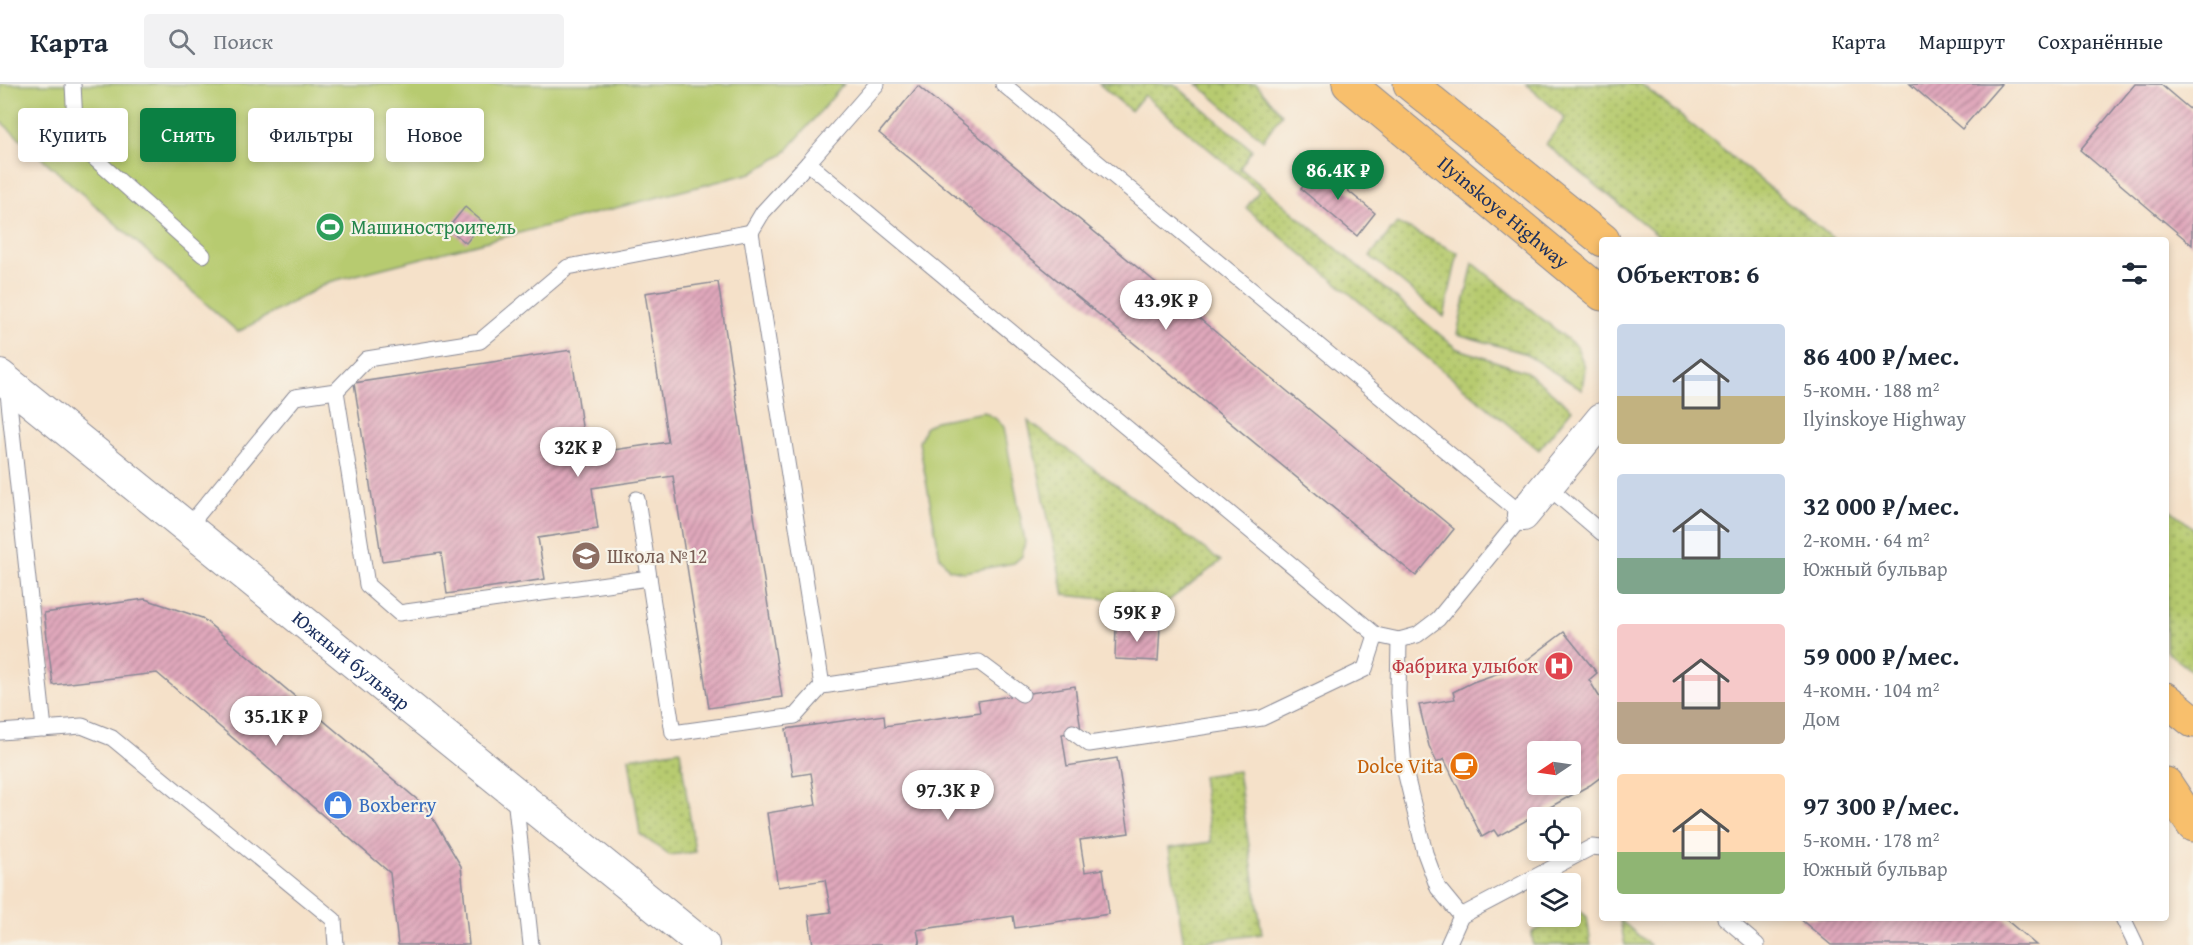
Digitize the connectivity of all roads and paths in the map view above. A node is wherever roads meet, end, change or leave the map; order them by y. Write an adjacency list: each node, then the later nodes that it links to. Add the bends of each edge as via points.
1 (73, 84): 9 (lane, via 76,142)
2 (877, 84): 6 (lane)
3 (1003, 84): 16 (lane)
4 (1349, 84): 10 (main road, Ilyinskoye Highway)
5 (1410, 84): 8 (main road, Ilyinskoye Highway)
6 (808, 163): 7 (lane, via 763,212); 20 (lane)
7 (751, 232): 12 (lane, via 568,267 480,340 367,359); 22 (lane)
8 (1599, 237)
9 (203, 255)
10 (1599, 292)
11 (3, 379): 17 (street, Южный бульвар); 26 (lane)
12 (336, 392): 17 (lane, via 295,397); 19 (lane, via 367,585 399,613)
13 (1599, 424): 14 (street)
14 (1547, 486): 16 (street); 18 (lane)
15 (637, 499): 19 (lane)
16 (1523, 515): 21 (lane, via 1438,619 1417,635)
17 (187, 528): 30 (street, Южный бульвар)
18 (1599, 530)
19 (649, 578): 22 (lane, via 673,733 795,716)
20 (1376, 635): 21 (lane); 28 (lane, via 1365,669 1262,718 1089,744)
21 (1399, 640): 33 (lane, via 1398,693 1404,767 1425,853 1438,888)
22 (822, 686): 23 (lane, via 979,662)
23 (1022, 694)
24 (2169, 702): 25 (main road)
25 (2193, 722)
26 (44, 729): 27 (lane); 36 (lane, via 82,726 112,738 334,920)
27 (0, 732)
28 (1073, 732)
29 (2169, 789): 31 (main road)
30 (514, 791): 37 (lane); 38 (street, Южный бульвар)
31 (2193, 825)
32 (1599, 848): 33 (lane, via 1592,847)
33 (1461, 916): 39 (lane)
34 (1729, 921): 40 (lane)
35 (2124, 921): 41 (lane)
36 (336, 945)
37 (531, 945)
38 (703, 945)
39 (1448, 945)
40 (1757, 945)
41 (2136, 945)

